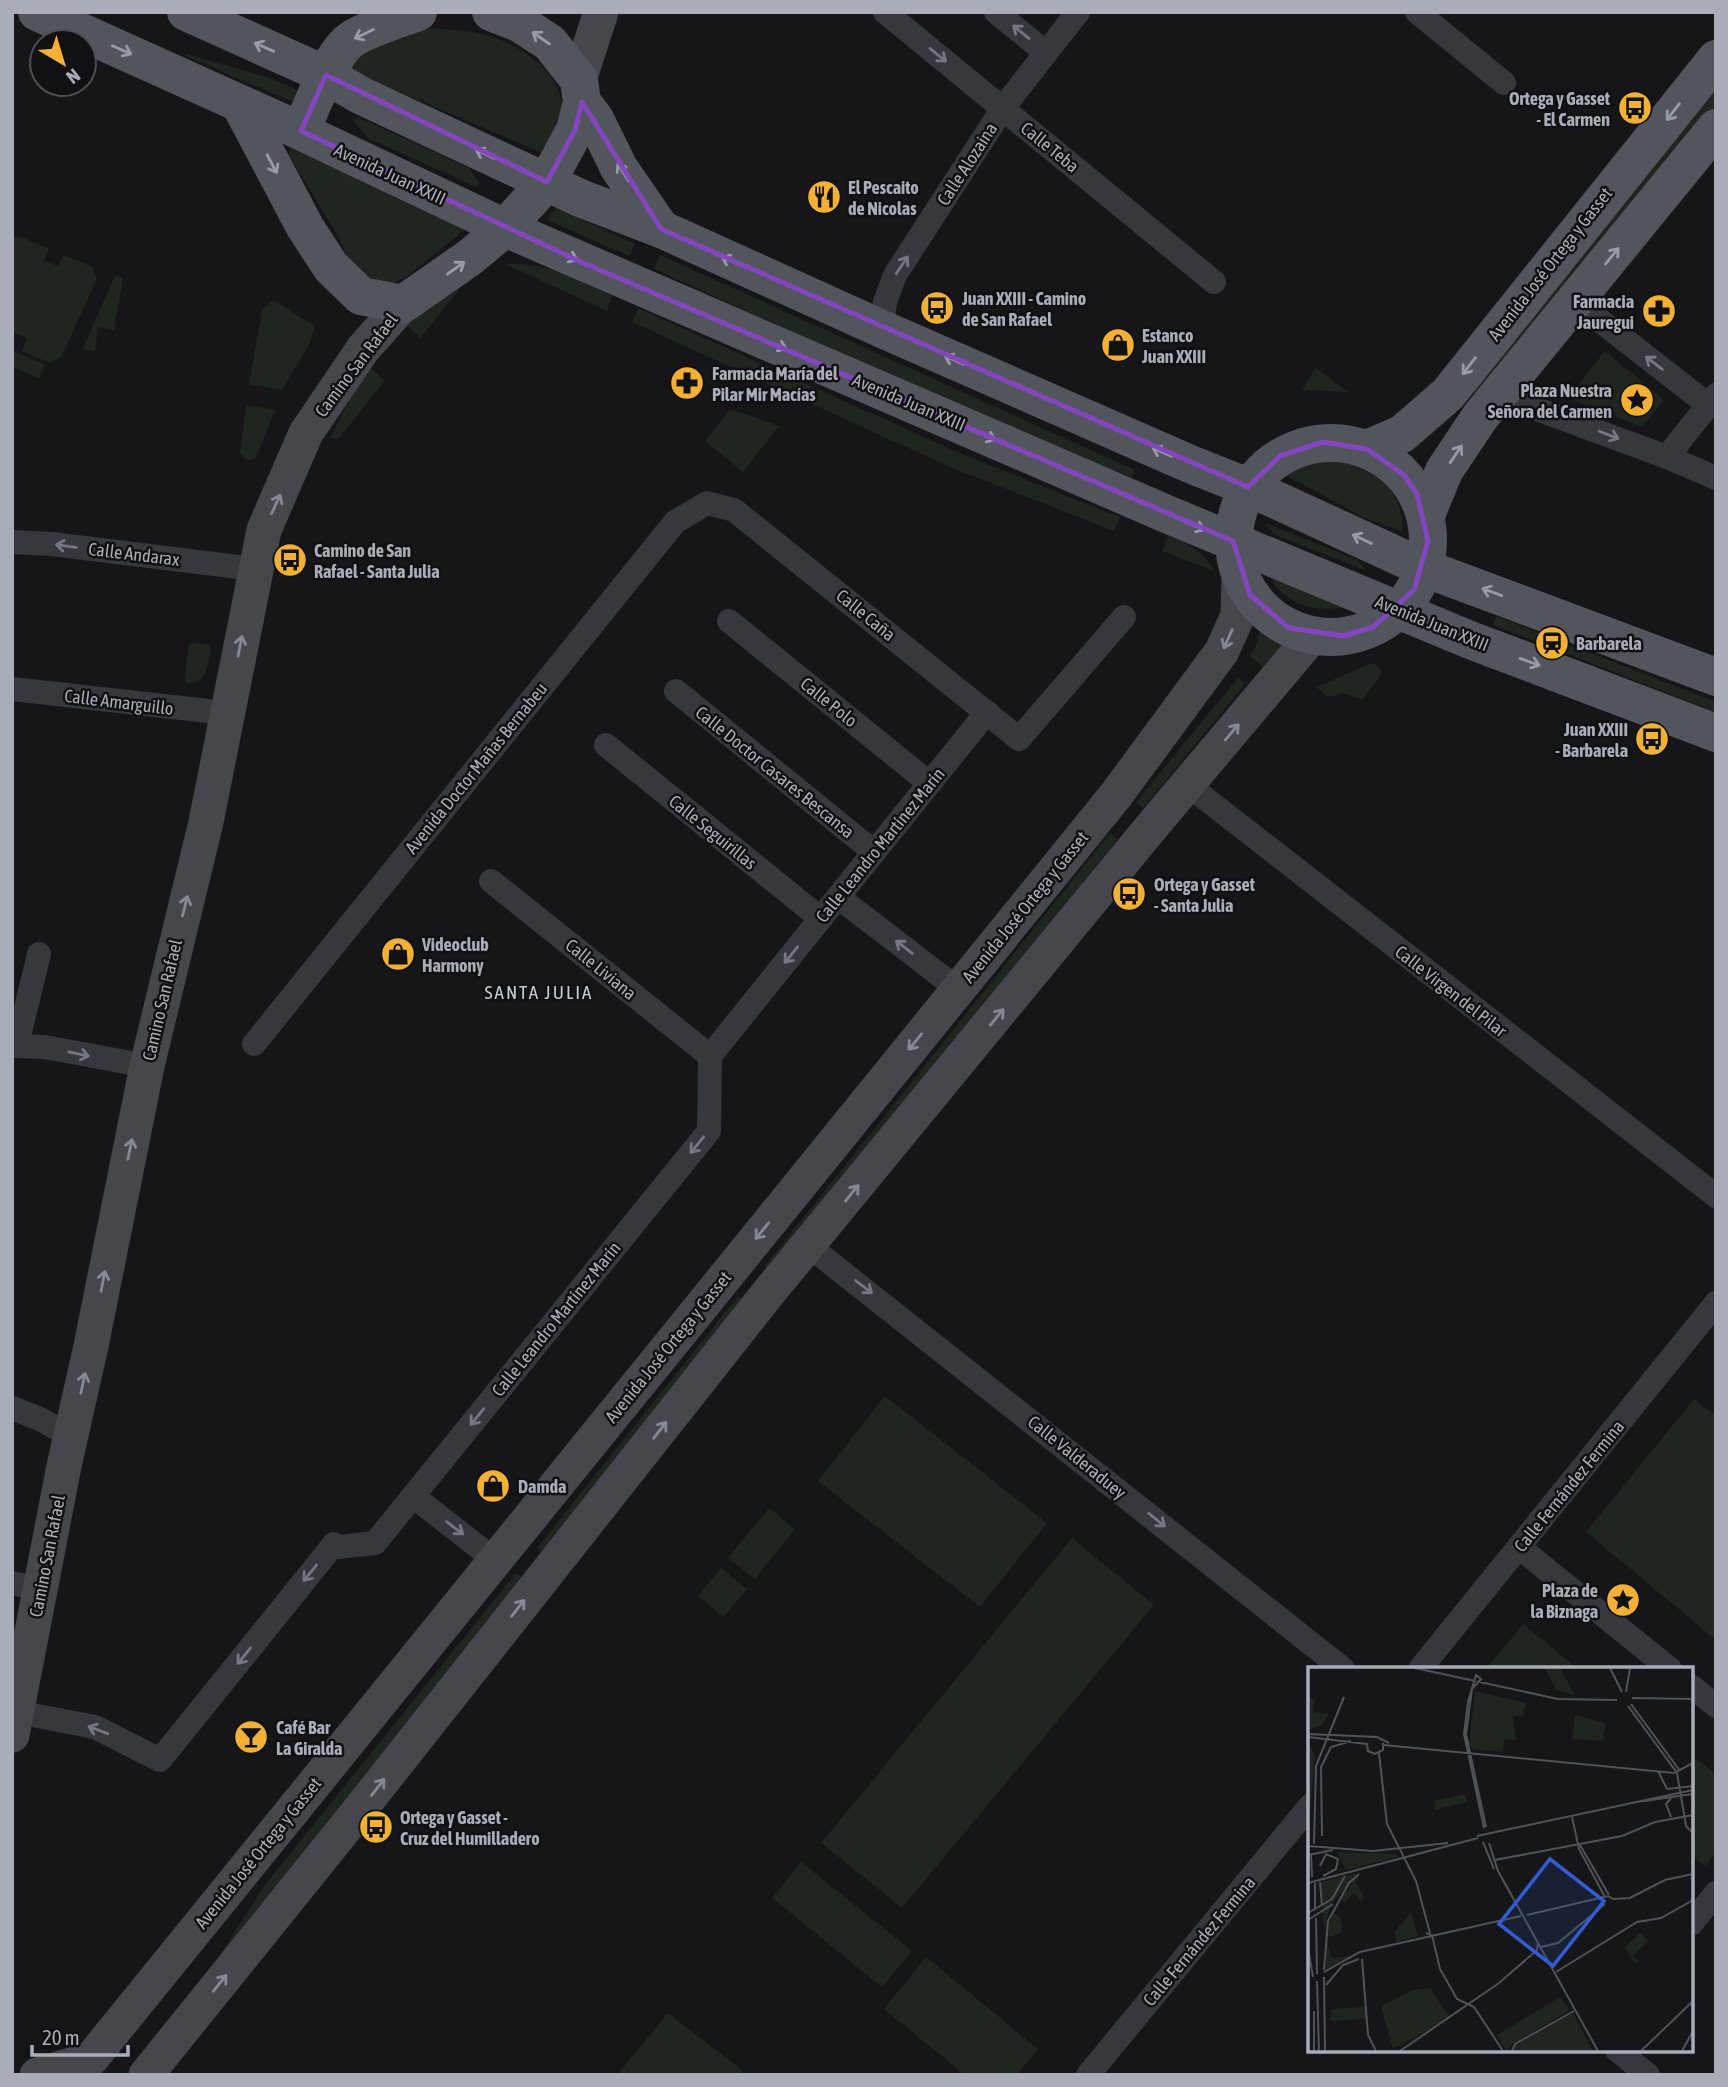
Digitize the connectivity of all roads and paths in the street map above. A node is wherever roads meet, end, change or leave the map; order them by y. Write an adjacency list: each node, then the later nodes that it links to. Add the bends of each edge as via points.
1 (37, 12): 15 (main road, Avenida Juan XXIII, one-way to 15)
2 (186, 12): 12 (main road, one-way to 2)
3 (418, 12): 12 (main road, one-way to 12, via 347,42)
4 (491, 12): 14 (main road, one-way to 4, via 550,43)
5 (601, 12): 14 (main road)
6 (885, 12): 16 (street, Calle Teba, one-way to 16)
7 (996, 12): 10 (street, one-way to 7)
8 (1078, 12): 10 (street, Calle Alozaina)
9 (1417, 12): 13 (street)
10 (1045, 52): 16 (street, Calle Alozaina)
11 (1716, 59): 28 (main road, Avenida José Ortega y Gasset, one-way to 28, via 1448,394 1402,434)
12 (326, 75): 18 (main road); 19 (main road, one-way to 12)
13 (1504, 83)
14 (580, 91): 19 (main road, via 575,130); 21 (main road, one-way to 14, via 619,168)
15 (240, 104): 18 (main road, Avenida Juan XXIII); 24 (main road, one-way to 24, via 331,267 361,296)
16 (1003, 108): 22 (street, Calle Teba); 25 (street, Calle Alozaina, one-way to 16, via 895,275)
17 (1716, 128): 23 (main road, one-way to 17)
18 (301, 131): 20 (main road, Avenida Juan XXIII)
19 (547, 182): 20 (main road); 21 (main road)
20 (505, 228): 24 (main road, one-way to 20); 35 (main road, Avenida Juan XXIII, one-way to 35)
21 (661, 229): 25 (main road, one-way to 21)
22 (1214, 282)
23 (1575, 301): 26 (main road); 27 (street, one-way to 23)
24 (403, 304): 37 (main road, Camino San Rafael, one-way to 24, via 264,530 306,433 363,349)
25 (882, 329): 31 (main road, one-way to 25)
26 (1499, 395): 29 (street, one-way to 29); 33 (main road, one-way to 26, via 1444,471)
27 (1712, 400): 29 (street)
28 (1367, 449): 31 (main road, via 1323,442 1280,456); 33 (main road, via 1404,475)
29 (1667, 457): 30 (street)
30 (1716, 478)
31 (1248, 487): 35 (main road, via 1237,513); 36 (main road, one-way to 31)
32 (707, 503): 45 (street, Calle Caña, via 734,510); 57 (street, Avenida Doctor Mañas Bernabeu, via 675,522)
33 (1426, 515): 36 (main road)
34 (12, 541): 37 (street, Calle Andarax, one-way to 34)
35 (1236, 557): 38 (main road, Avenida Juan XXIII); 41 (main road, via 1250,595 1267,614 1289,628); 56 (main road, Avenida José Ortega y Gasset, one-way to 56, via 1238,615 1222,651 1135,771)
36 (1424, 568): 38 (main road); 42 (main road, one-way to 36)
37 (255, 569): 46 (main road, Camino San Rafael, one-way to 37)
38 (1399, 610): 41 (main road, via 1373,627 1344,636); 47 (main road, Avenida Juan XXIII, one-way to 47)
39 (1124, 617): 45 (street, Calle Caña, via 1018,739)
40 (729, 621): 49 (street, Calle Polo)
41 (1313, 635): 50 (main road, one-way to 41)
42 (1716, 677)
43 (12, 689): 46 (street, Calle Amarguillo)
44 (676, 691): 51 (street, Calle Doctor Casares Bescansa)
45 (987, 712): 49 (street, Calle Leandro Martínez Marín)
46 (226, 713): 60 (main road, Camino San Rafael, one-way to 46, via 206,821)
47 (1716, 733)
48 (606, 746): 54 (street, Calle Seguirillas)
49 (929, 783): 51 (street, Calle Leandro Martínez Marín)
50 (1188, 785): 61 (street, Calle Virgen del Pilar); 62 (main road, one-way to 50)
51 (874, 852): 53 (street, Calle Leandro Martínez Marín)
52 (491, 881): 59 (street, Calle Liviana)
53 (838, 897): 54 (street, Calle Leandro Martínez Marín); 56 (street, one-way to 53)
54 (820, 918): 59 (street, Calle Leandro Martínez Marín, one-way to 59)
55 (39, 954): 58 (street)
56 (958, 989): 68 (main road, Avenida José Ortega y Gasset, one-way to 68)
57 (254, 1044)
58 (14, 1045): 60 (street, one-way to 60)
59 (710, 1056): 66 (street, Calle Leandro Martínez Marín, one-way to 66, via 709,1131)
60 (146, 1066): 65 (main road, Camino San Rafael, one-way to 60)
61 (1716, 1196)
62 (809, 1245): 70 (street, Calle Valderaduey, one-way to 70); 81 (main road, one-way to 62)
63 (1716, 1303): 67 (street, Calle Fernández Fermina)
64 (12, 1408): 65 (street)
65 (72, 1437): 69 (main road, Camino San Rafael)
66 (413, 1496): 68 (street, one-way to 68); 75 (street, Calle Leandro Martínez Marín, one-way to 75, via 376,1544 334,1544 160,1760 95,1727)
67 (1520, 1548): 71 (street, Calle Fernández Fermina); 72 (street)
68 (495, 1560): 80 (main road, Avenida José Ortega y Gasset, via 91,2059)
69 (27, 1586): 75 (main road, Camino San Rafael)
70 (1340, 1667)
71 (1422, 1667)
72 (1668, 1667)
73 (1693, 1688): 74 (street)
74 (1716, 1706)
75 (15, 1723)
76 (1308, 1809): 82 (street, Calle Fernández Fermina)
77 (1716, 1893): 78 (street)
78 (1693, 1922)
79 (1619, 2052): 83 (street)
80 (37, 2075)
81 (146, 2075)
82 (1088, 2075)
83 (1648, 2075)

